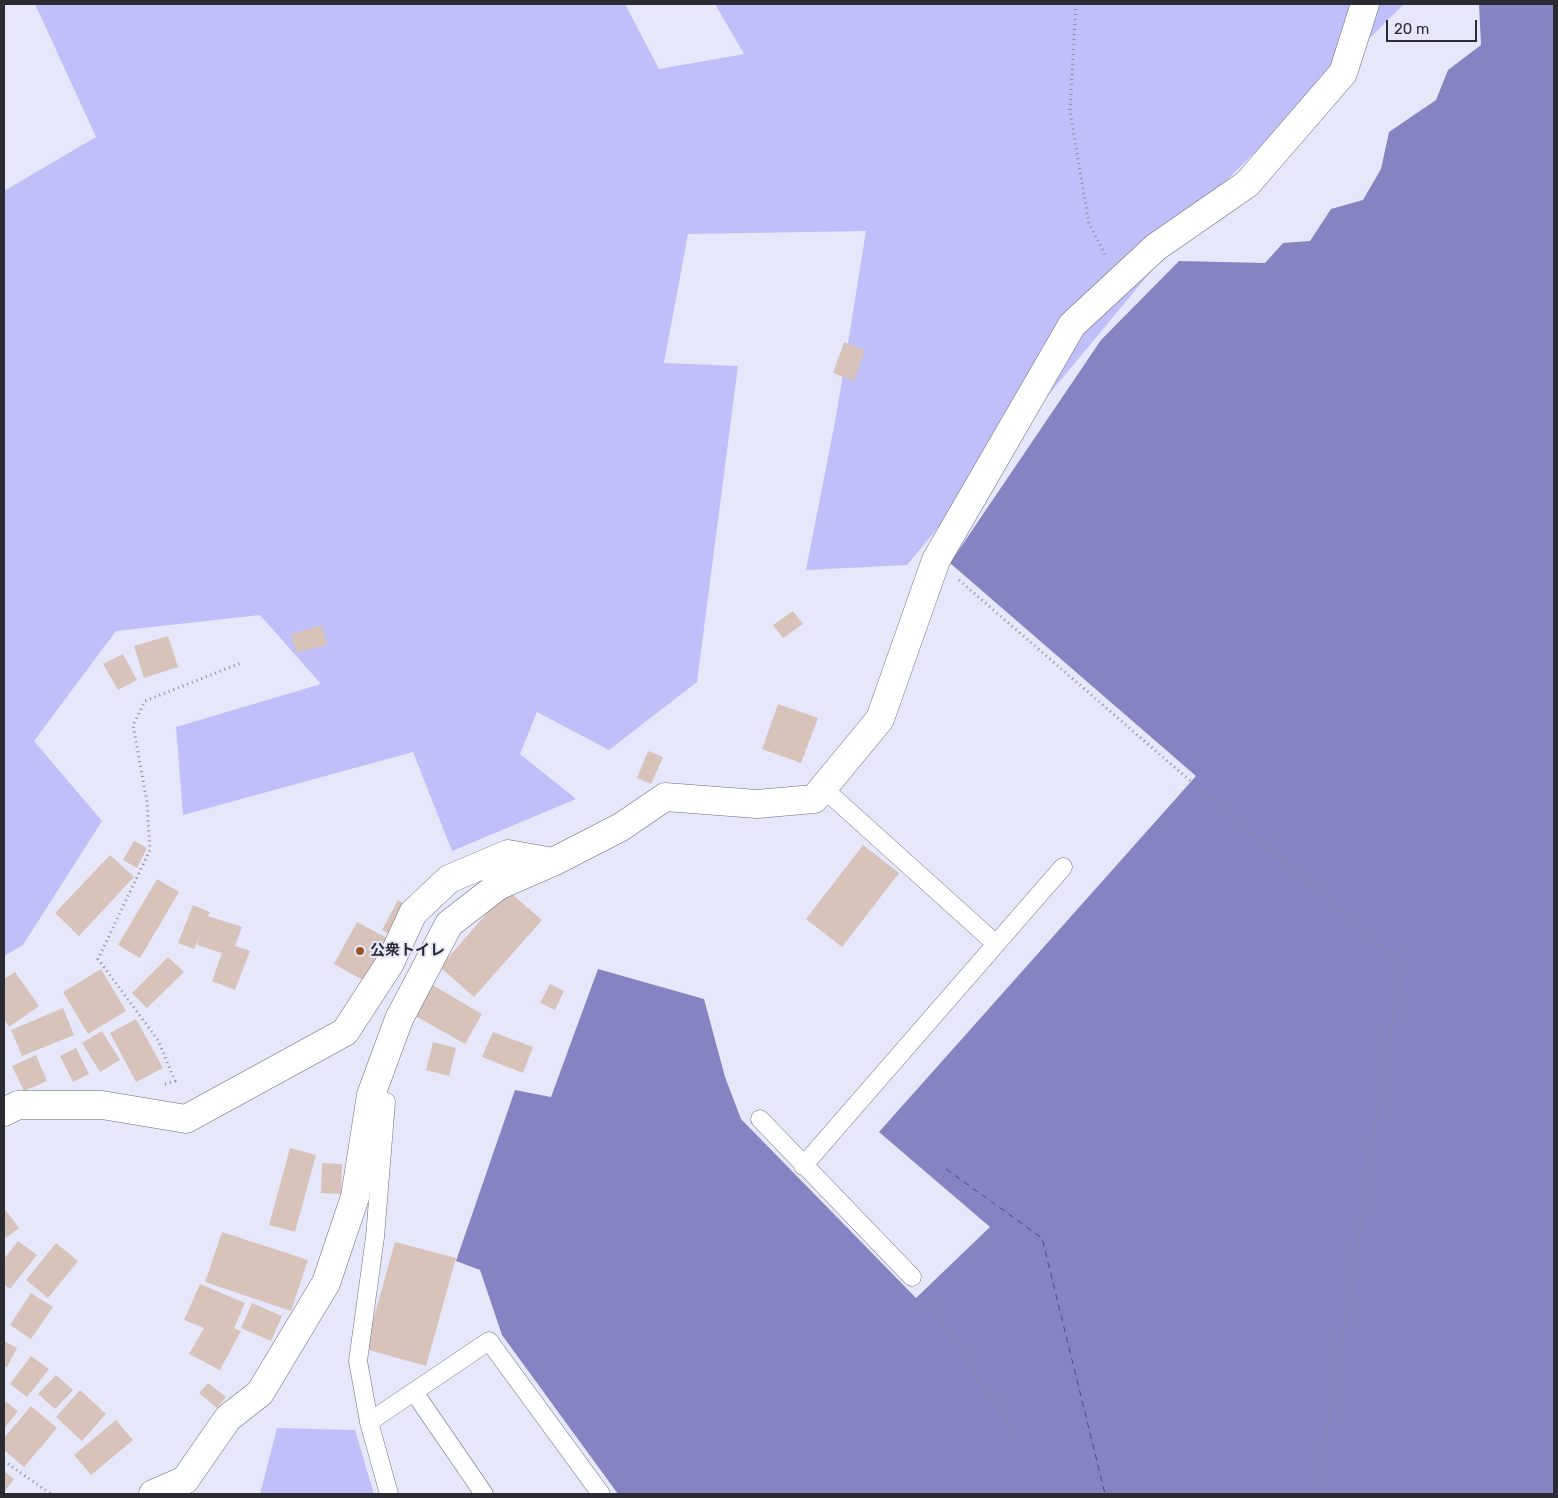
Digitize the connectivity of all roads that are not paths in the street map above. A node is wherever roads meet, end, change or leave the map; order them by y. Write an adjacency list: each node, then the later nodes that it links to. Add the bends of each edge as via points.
1 (1366, 4): 2 (street, via 1343,73 1247,184 1156,247 1072,325 936,560 880,719)
2 (823, 788): 3 (street, via 814,799 757,804 665,797 621,827); 5 (lane)
3 (554, 862): 6 (street, via 498,886 449,924 399,1019); 7 (street, via 508,854 449,879 413,913 390,963 344,1032 186,1119 102,1105 18,1105)
4 (1063, 867): 5 (lane)
5 (996, 944): 9 (lane)
6 (372, 1095): 12 (lane, via 386,1102 375,1236 358,1361); 13 (street, via 355,1197 326,1283 260,1393 228,1418 185,1480)
7 (4, 1112)
8 (760, 1120): 9 (lane)
9 (803, 1166): 10 (lane)
10 (912, 1277)
11 (414, 1392): 12 (lane); 15 (lane); 16 (lane, via 489,1342)
12 (368, 1422): 14 (lane)
13 (152, 1494)
14 (389, 1494)
15 (484, 1494)
16 (601, 1494)

